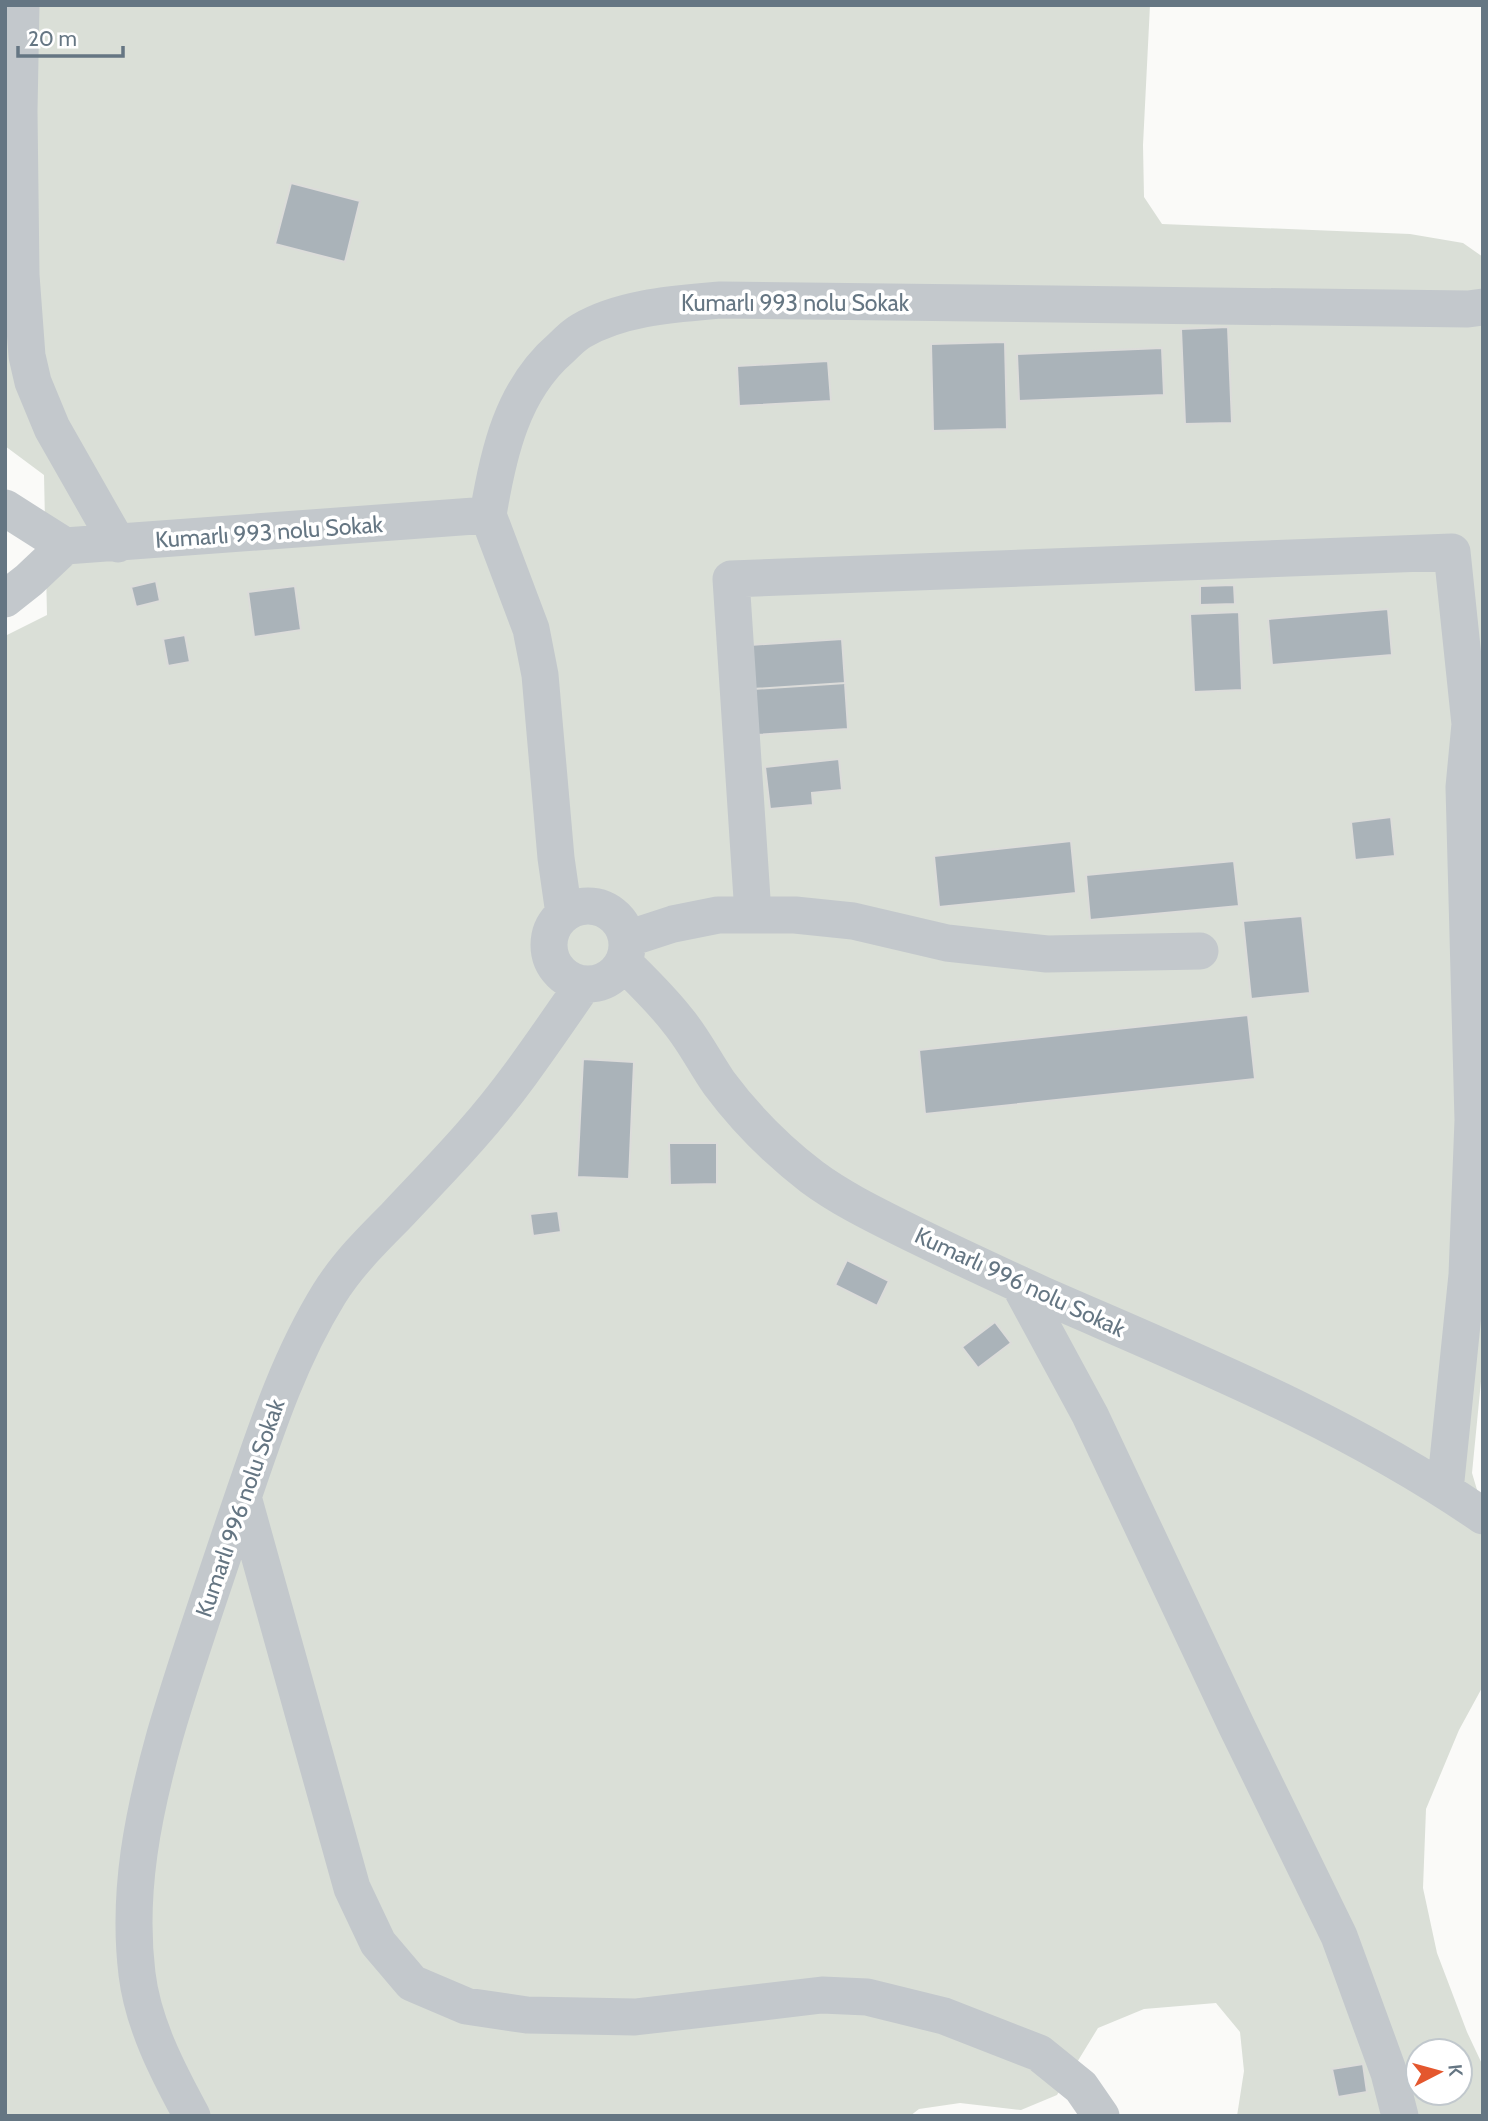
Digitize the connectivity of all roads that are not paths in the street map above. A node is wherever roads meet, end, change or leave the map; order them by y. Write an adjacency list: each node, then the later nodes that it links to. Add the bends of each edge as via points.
1 (21, 5): 5 (street, via 20,275 27,356 52,428)
2 (1483, 307): 4 (street, Kumarlı 993 nolu Sokak, via 721,300 672,304 615,316 580,331 551,356 527,386 509,425 496,465)
3 (5, 508): 6 (street)
4 (488, 515): 5 (street, Kumarlı 993 nolu Sokak); 10 (street, via 531,629 540,675)
5 (118, 544): 6 (street, Kumarlı 993 nolu Sokak)
6 (65, 546): 7 (street)
7 (5, 599)
8 (1483, 687): 9 (street)
9 (1470, 724): 11 (street, via 1452,552 731,579); 16 (street, via 1464,787 1473,1121 1467,1275)
10 (564, 914): 12 (street, via 576,908 603,908 623,926); 14 (street, via 550,937 549,951 561,974)
11 (753, 914): 12 (street, via 673,924); 13 (street, via 853,921 947,943 1046,954)
12 (626, 951): 14 (street, via 617,973); 15 (street, Kumarlı 996 nolu Sokak, via 739,1109 812,1177 853,1203)
13 (1200, 951)
14 (583, 985): 17 (street, Kumarlı 996 nolu Sokak, via 475,1131 355,1257 330,1292 280,1391)
15 (1019, 1284): 16 (street, Kumarlı 996 nolu Sokak, via 1275,1397 1372,1446); 21 (street, via 1090,1415 1339,1936 1389,2073)
16 (1445, 1490): 18 (street, Kumarlı 996 nolu Sokak)
17 (243, 1497): 19 (street, Kumarlı 996 nolu Sokak, via 182,1674 146,1808 136,1870 137,1977 158,2048); 20 (street, via 352,1888 378,1943 412,1983 466,2006 527,2015 635,2017 822,1995 867,1997 944,2016 1039,2053 1081,2087)
18 (1483, 1516)
19 (192, 2116)
20 (1101, 2116)
21 (1399, 2116)

